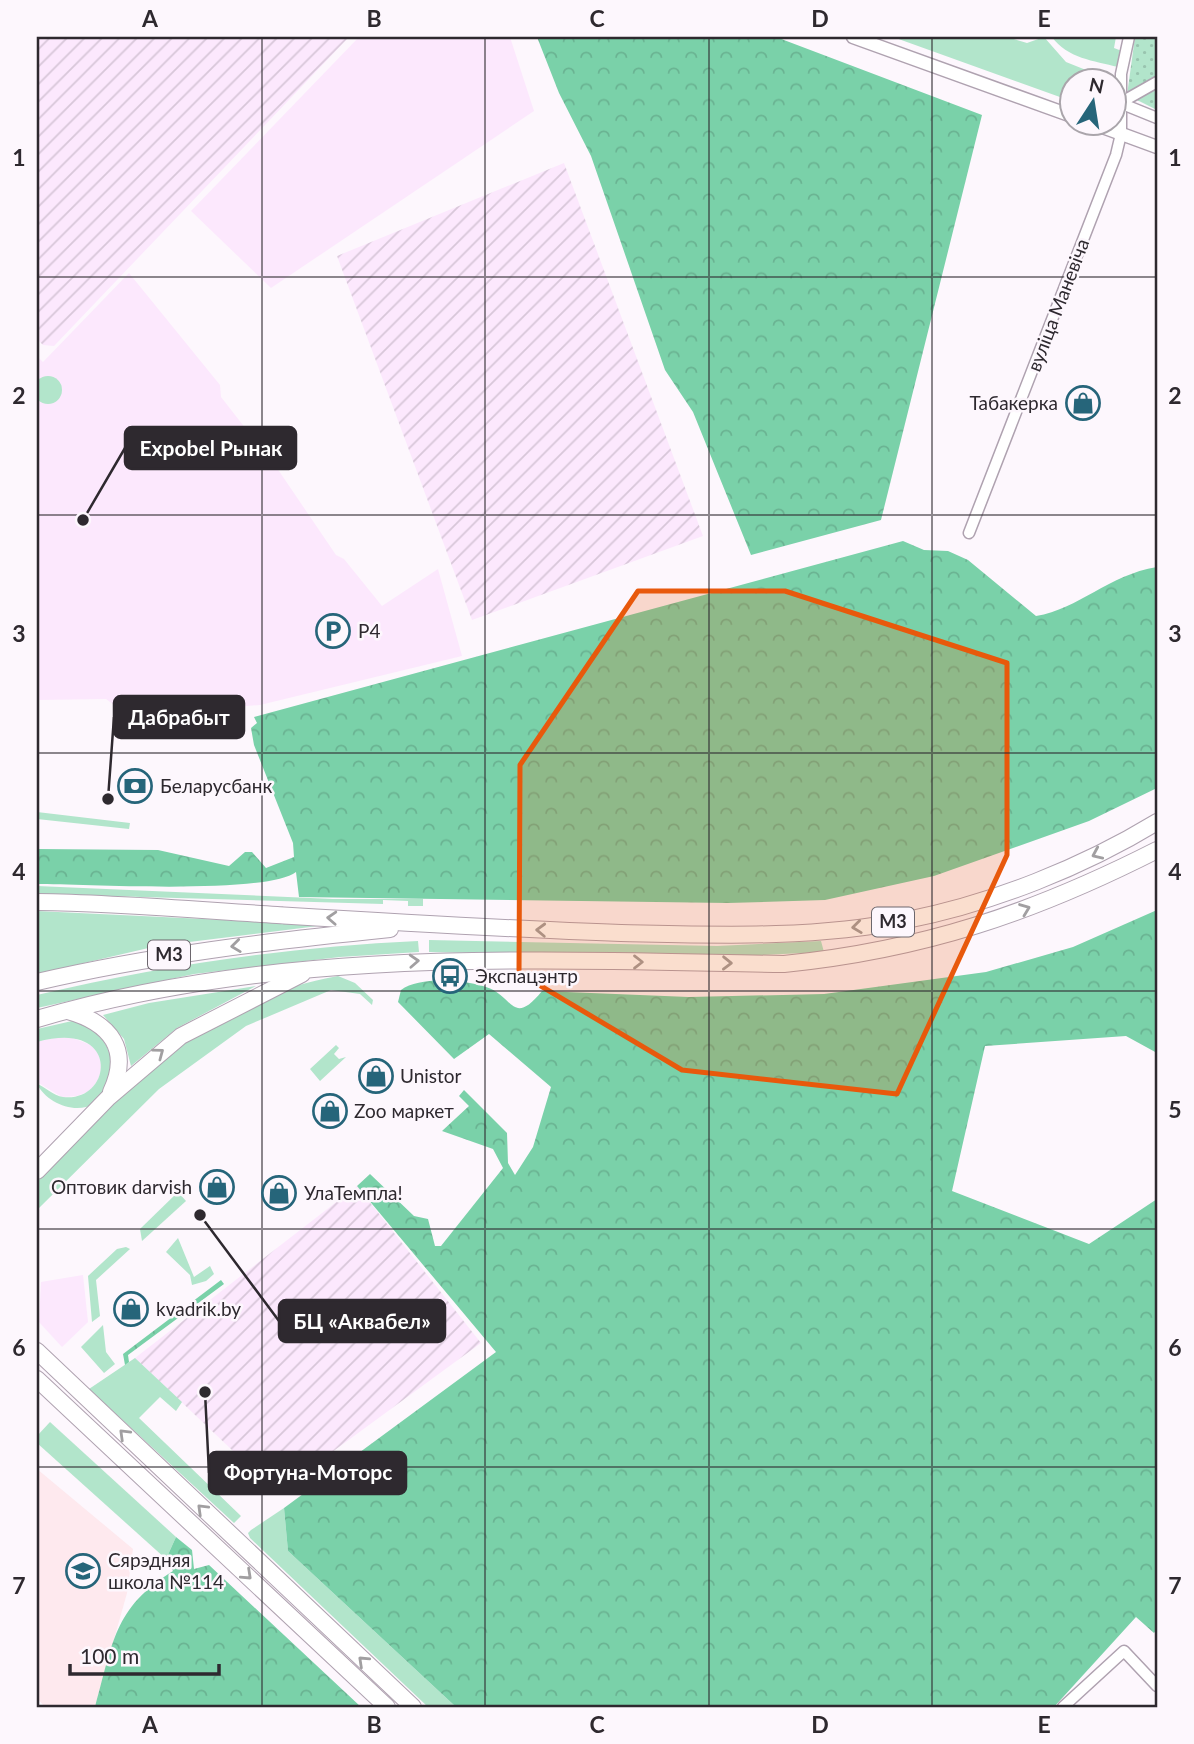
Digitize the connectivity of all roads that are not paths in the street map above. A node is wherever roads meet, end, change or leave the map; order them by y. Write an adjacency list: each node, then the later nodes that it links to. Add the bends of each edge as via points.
1 (853, 37): 7 (main road)
2 (1129, 37): 3 (street, вуліца Маневіча)
3 (1123, 66)
4 (1157, 82): 5 (street)
5 (1128, 98)
6 (1128, 106): 8 (street)
7 (1058, 111)
8 (1157, 118)
9 (1121, 136): 12 (street, вуліца Маневіча)
10 (1127, 136): 11 (main road)
11 (1157, 147)
12 (969, 533)
13 (1157, 822): 16 (highway, М3, one-way to 16, via 1055,873 986,899 907,920 815,932 718,935)
14 (1157, 850): 17 (highway, М3, one-way to 14, via 424,960 785,964 842,958 889,951 986,923 1093,883)
15 (37, 902): 16 (highway, one-way to 15)
16 (424, 925): 18 (highway, М3, one-way to 18, via 208,949)
17 (321, 968): 19 (highway, М3, via 209,981); 21 (highway, one-way to 17, via 181,1036 254,996)
18 (37, 982)
19 (66, 1010): 20 (highway, М3); 21 (highway, via 98,1023 113,1038 119,1072)
20 (37, 1019)
21 (107, 1098): 22 (highway)
22 (37, 1171)
23 (37, 1351): 27 (highway, one-way to 23)
24 (37, 1378): 26 (highway, one-way to 26)
25 (1157, 1686): 28 (street, via 1124,1651)
26 (387, 1707)
27 (413, 1707)
28 (1063, 1707)

